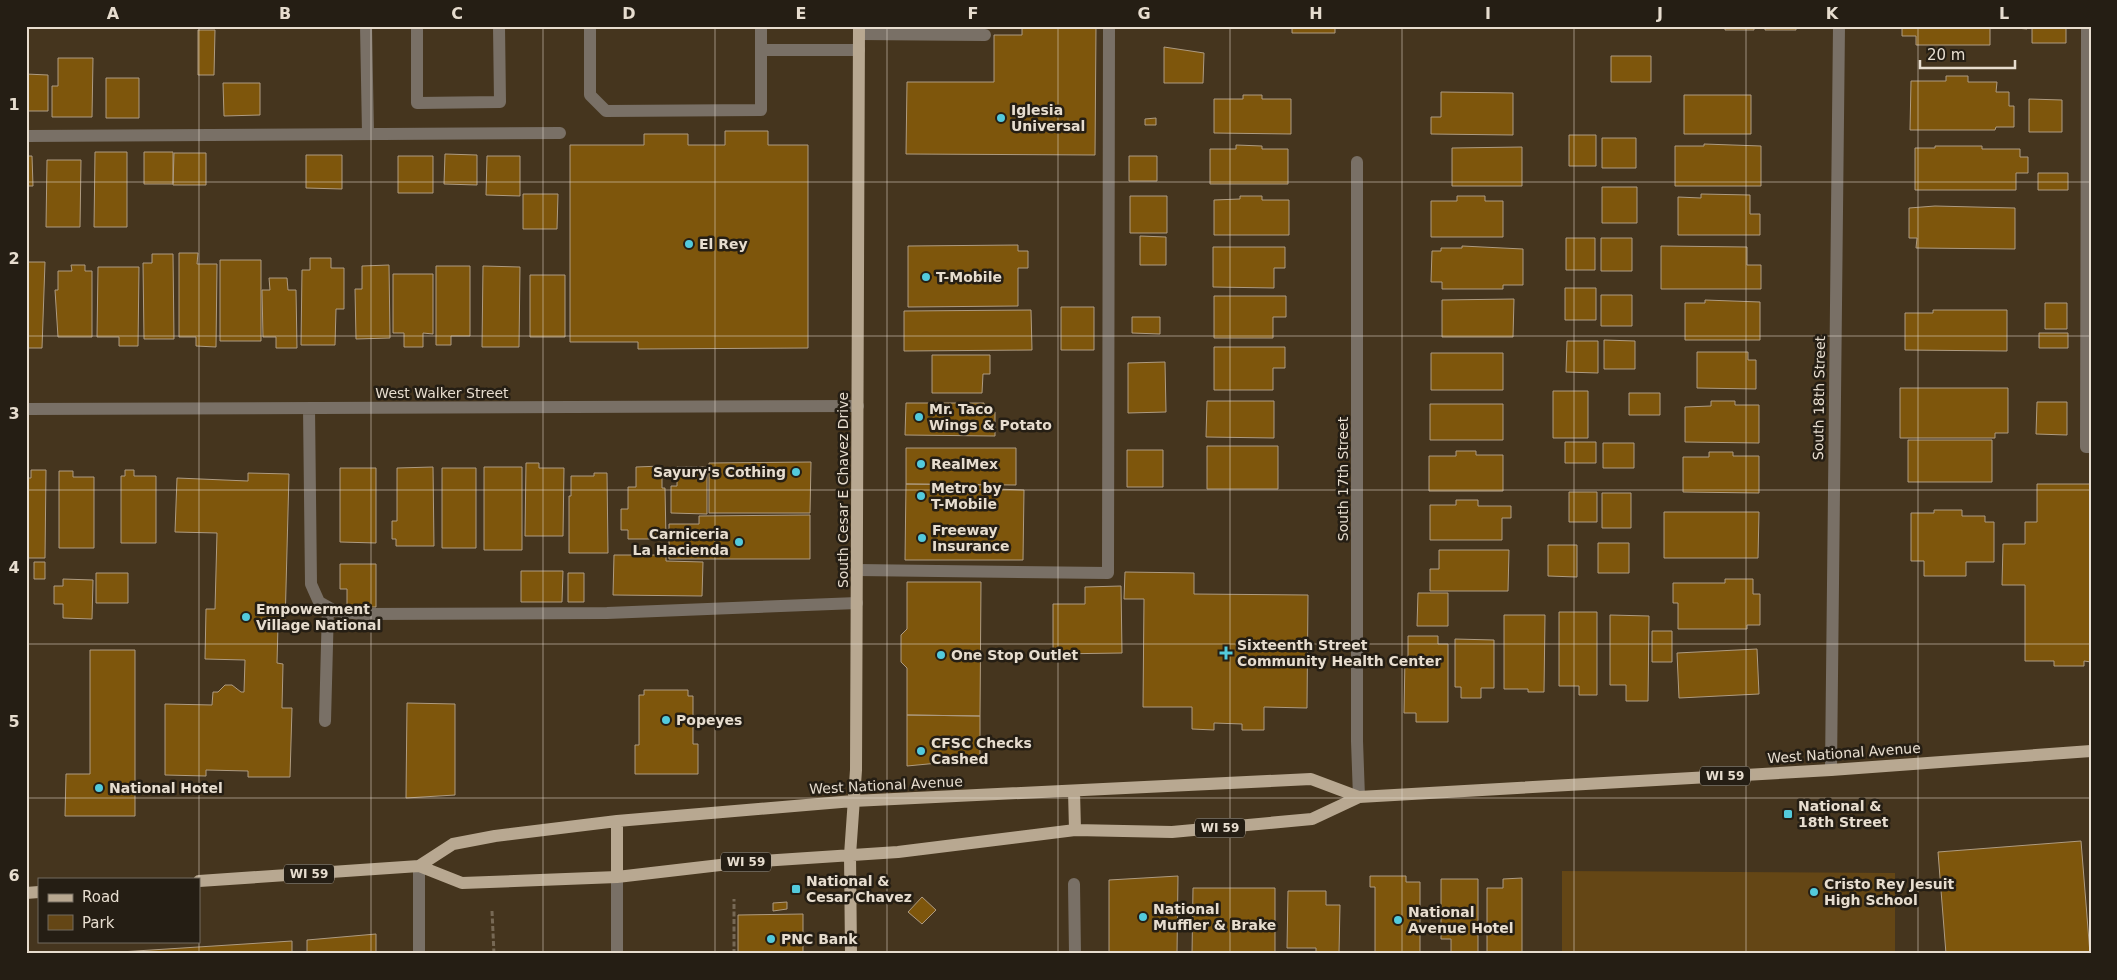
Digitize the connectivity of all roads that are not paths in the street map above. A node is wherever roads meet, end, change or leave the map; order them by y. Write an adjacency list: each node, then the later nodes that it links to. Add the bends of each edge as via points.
1 (366, 26): 14 (street)
2 (416, 26): 3 (street, via 417,103 500,102)
3 (500, 26)
4 (590, 26): 11 (street, via 590,96 606,111 761,110)
5 (760, 26): 11 (street)
6 (1109, 26): 21 (street, via 1108,572)
7 (1839, 26): 26 (street, South 18th Street)
8 (2087, 26): 20 (street, via 2086,447)
9 (859, 30): 10 (street); 12 (main road, South Cesar E Chavez Drive)
10 (985, 35)
11 (761, 50): 12 (street)
12 (859, 50): 17 (main road, South Cesar E Chavez Drive)
13 (560, 133): 14 (street)
14 (368, 134): 15 (street)
15 (26, 136)
16 (1358, 162): 28 (street, South 17th Street)
17 (858, 406): 18 (street, West Walker Street); 21 (main road, South Cesar E Chavez Drive)
18 (309, 408): 19 (street, West Walker Street); 23 (street, via 311,584 319,602)
19 (26, 409)
20 (2091, 447)
21 (857, 570): 22 (main road, South Cesar E Chavez Drive)
22 (857, 603): 23 (street, via 607,613 360,614 334,611); 29 (main road, South Cesar E Chavez Drive)
23 (328, 607): 24 (street)
24 (325, 721)
25 (2091, 751): 26 (main road, West National Avenue / WI 59)
26 (1831, 770): 28 (main road, West National Avenue / WI 59)
27 (1074, 791): 28 (main road, West National Avenue / WI 59, via 1311,779); 29 (main road, West National Avenue / WI 59); 31 (main road)
28 (1359, 797): 31 (main road, West National Avenue / WI 59, via 1312,819 1172,832)
29 (853, 801): 30 (main road, West National Avenue / WI 59); 32 (main road, South Cesar E Chavez Drive)
30 (618, 821): 33 (main road, West National Avenue / WI 59, via 453,844); 34 (main road)
31 (1075, 830): 32 (main road, West National Avenue / WI 59)
32 (850, 855): 34 (main road, West National Avenue / WI 59, via 746,862); 39 (main road, South Cesar E Chavez Drive)
33 (419, 866): 34 (main road, West National Avenue / WI 59, via 462,883); 35 (main road, West National Avenue / WI 59); 37 (street)
34 (617, 877): 38 (street)
35 (200, 881)
36 (1074, 884): 41 (street)
37 (419, 954)
38 (617, 954)
39 (851, 954)
40 (1064, 954): 41 (street)
41 (1075, 954)

